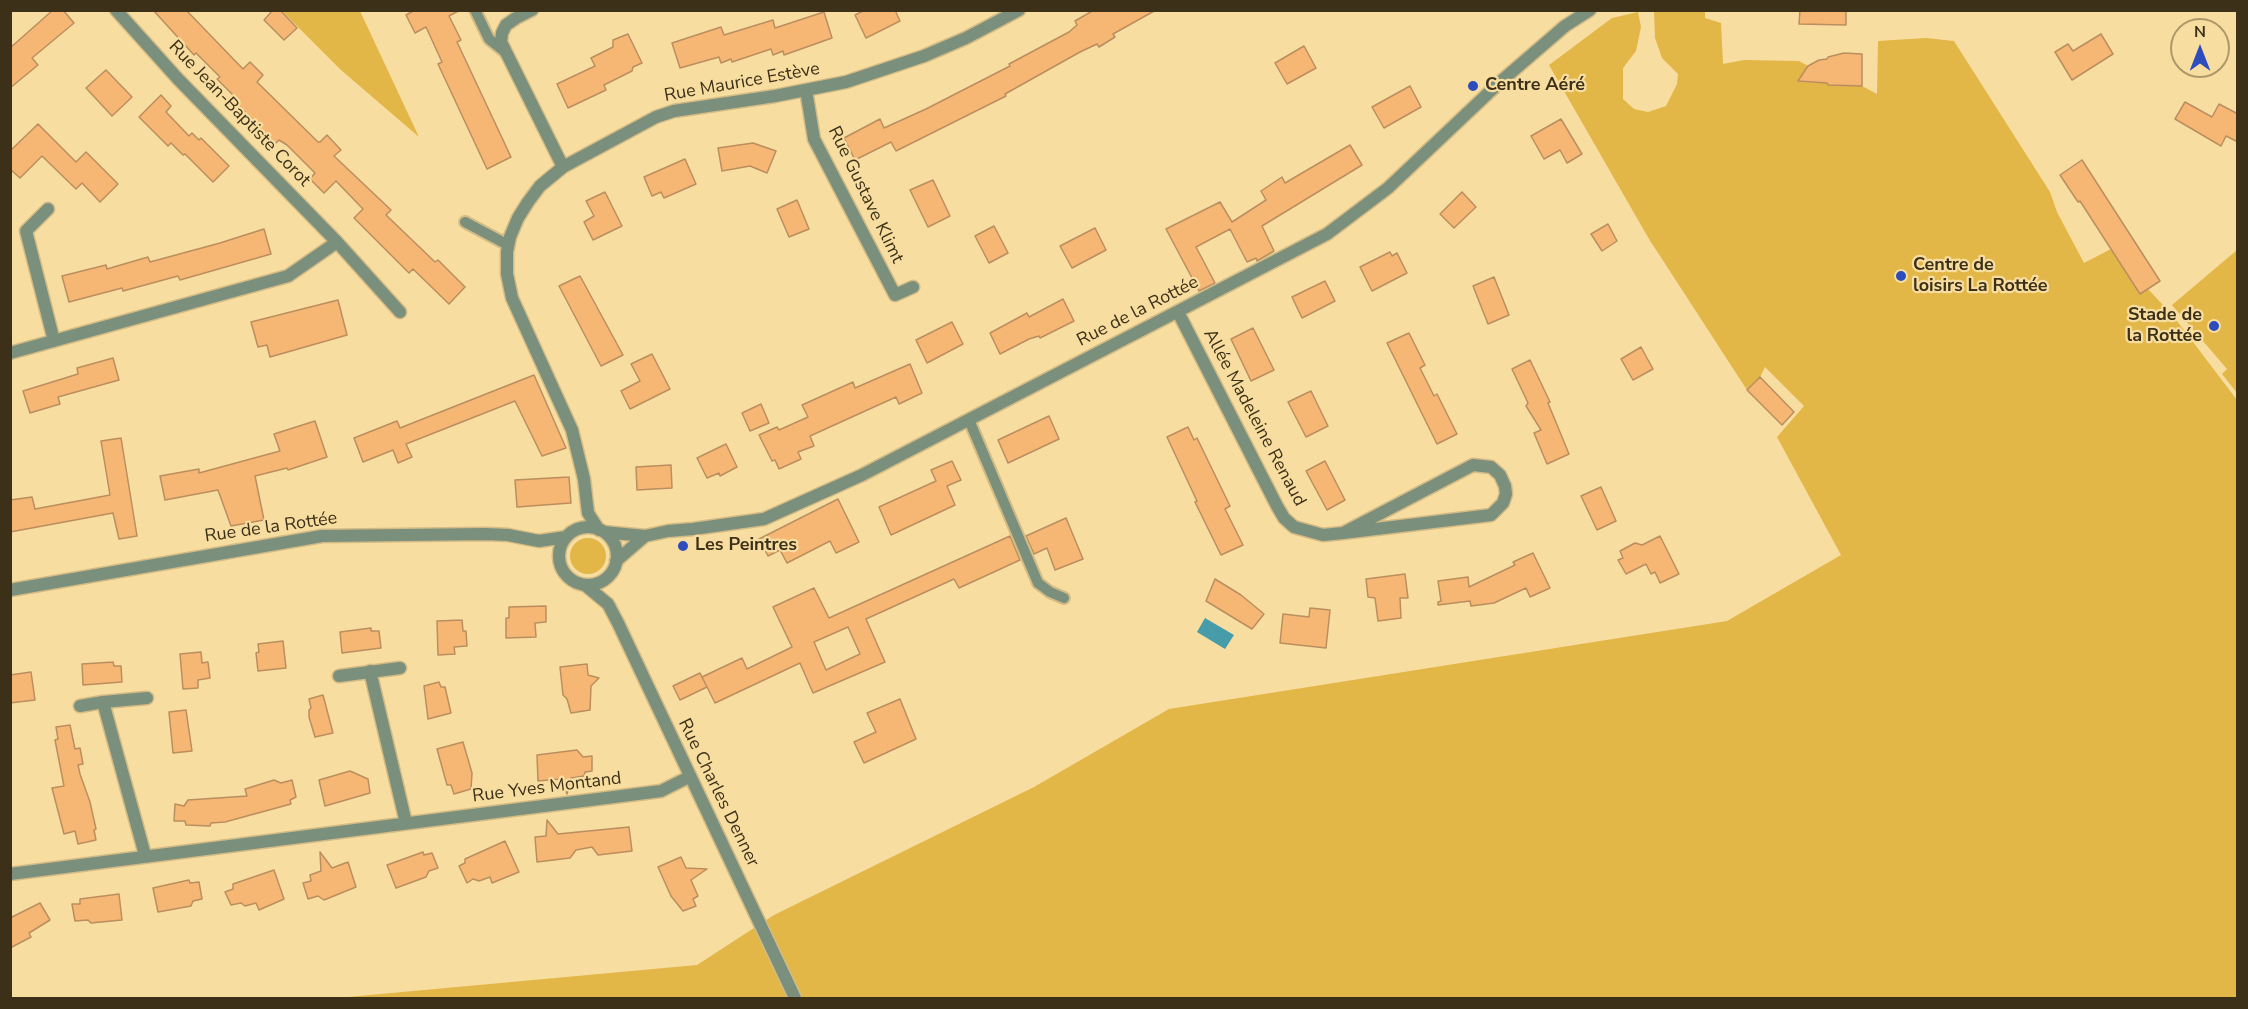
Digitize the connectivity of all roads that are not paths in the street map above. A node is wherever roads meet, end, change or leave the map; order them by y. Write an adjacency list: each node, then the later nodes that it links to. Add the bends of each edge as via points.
1 (116, 10): 11 (street, Rue Jean-Baptiste Corot)
2 (475, 10): 6 (lane, via 489,39)
3 (532, 10): 6 (street, via 506,26 501,42)
4 (1019, 10): 7 (street, Rue Maurice Estève, via 924,56 846,82)
5 (1590, 10): 15 (street, Rue de la Rottée, via 1565,26 1388,188 1328,234)
6 (504, 51): 8 (street)
7 (806, 90): 8 (street, Rue Maurice Estève, via 674,111); 13 (street, Rue Gustave Klimt, via 814,139 895,295)
8 (563, 167): 12 (street, Rue Maurice Estève, via 528,201)
9 (48, 209): 16 (street, via 26,231)
10 (465, 222): 12 (lane)
11 (337, 242): 14 (street, Rue Jean-Baptiste Corot); 16 (street, via 288,276)
12 (508, 245): 19 (street, Rue Maurice Estève, via 507,274 512,298 572,430)
13 (913, 287)
14 (400, 312)
15 (1178, 312): 18 (street, Rue de la Rottée); 21 (street, Allée Madeleine Renaud, via 1284,518 1307,532)
16 (54, 341): 17 (street)
17 (10, 353)
18 (969, 420): 23 (street, Rue de la Rottée, via 764,519); 30 (lane, via 1038,582)
19 (588, 513): 20 (street, Rue Maurice Estève); 22 (street)
20 (601, 531): 22 (street, via 591,528); 23 (street, Rue de la Rottée); 26 (street, via 614,545)
21 (1343, 533): 21 (street, Allée Madeleine Renaud, via 1473,465 1491,467 1505,486 1503,503 1491,515)
22 (570, 534): 24 (street, Rue de la Rottée); 25 (street, via 561,544)
23 (645, 536): 26 (street, Rue de la Rottée)
24 (539, 541): 25 (street); 29 (street, Rue de la Rottée, via 508,534 322,536)
25 (559, 560): 28 (street, via 568,577)
26 (616, 561): 27 (street)
27 (610, 575): 28 (street, via 594,585); 31 (street, Rue Charles Denner)
28 (585, 585): 31 (street, Rue Charles Denner)
29 (10, 590)
30 (1064, 598)
31 (608, 604): 38 (street, Rue Charles Denner)
32 (400, 668): 33 (street)
33 (369, 671): 34 (street); 39 (street)
34 (339, 676)
35 (147, 698): 36 (street)
36 (103, 702): 37 (street); 40 (street)
37 (80, 706)
38 (689, 777): 39 (street, Rue Yves Montand, via 661,791); 42 (street, Rue Charles Denner)
39 (406, 824): 40 (street, Rue Yves Montand)
40 (145, 855): 41 (street, Rue Yves Montand)
41 (10, 874)
42 (795, 999)

